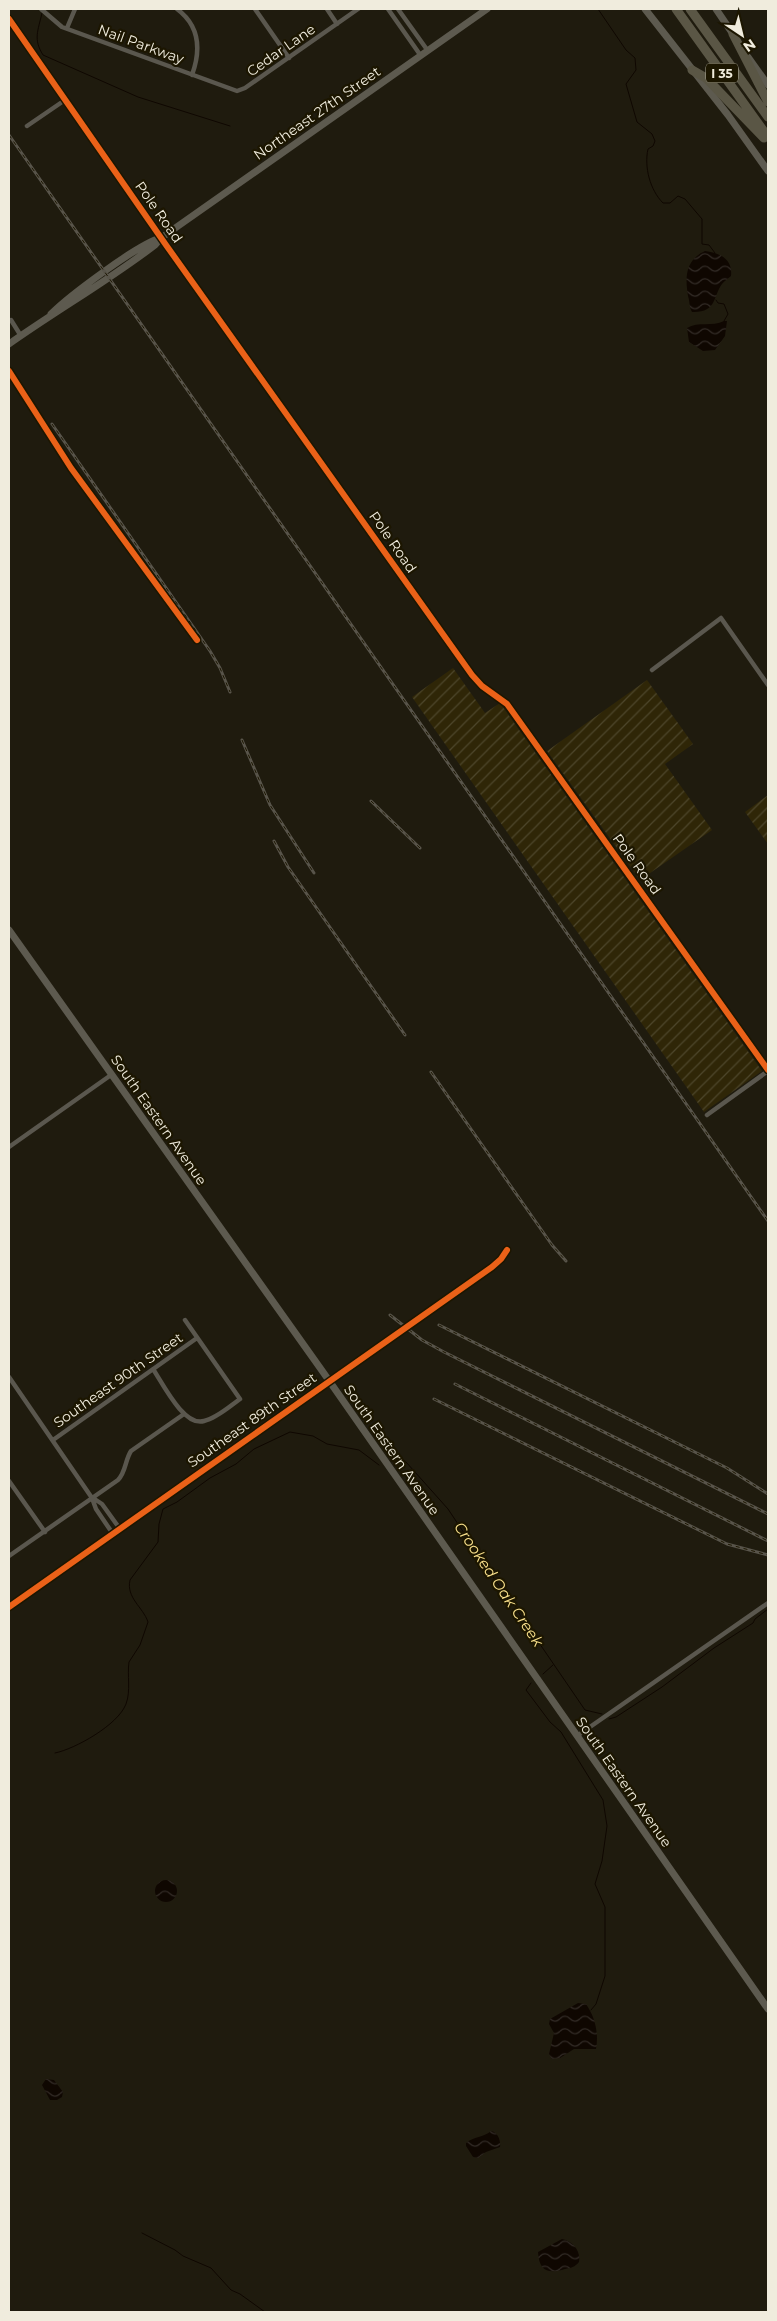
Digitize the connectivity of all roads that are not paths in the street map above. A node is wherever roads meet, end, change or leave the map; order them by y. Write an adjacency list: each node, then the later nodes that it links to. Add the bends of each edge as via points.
1 (41, 9): 16 (street, Nail Parkway)
2 (75, 9): 16 (street)
3 (177, 9): 22 (street, via 189,20 198,43)
4 (255, 9): 20 (street)
5 (326, 9): 15 (street)
6 (358, 9): 15 (street, Cedar Lane)
7 (388, 9): 19 (street)
8 (398, 9): 18 (street)
9 (487, 9): 18 (main road, Northeast 27th Street)
10 (645, 9): 21 (main road)
11 (676, 9): 29 (highway, I 35)
12 (690, 9): 27 (highway, I 35)
13 (716, 9): 17 (main road)
14 (9, 19): 25 (street, Pole Road)
15 (337, 24): 20 (street, Cedar Lane)
16 (67, 28): 22 (street, Nail Parkway)
17 (733, 34): 23 (main road); 26 (highway)
18 (428, 51): 19 (main road, Northeast 27th Street)
19 (421, 56): 32 (main road, Northeast 27th Street)
20 (289, 58): 24 (street, Cedar Lane)
21 (692, 70): 30 (highway, via 706,78); 31 (main road)
22 (192, 75): 24 (street, Nail Parkway)
23 (768, 85)
24 (240, 91)
25 (65, 100): 28 (street); 32 (street, Pole Road)
26 (768, 102)
27 (768, 118)
28 (27, 126)
29 (768, 137)
30 (768, 142)
31 (768, 171)
32 (161, 238): 34 (main road, Northeast 27th Street, via 152,240 96,278); 41 (street, Pole Road, via 472,675 507,704)
33 (10, 320): 34 (street)
34 (21, 336): 35 (main road, Northeast 27th Street)
35 (9, 344)
36 (9, 371): 37 (street, via 71,468)
37 (197, 640)
38 (652, 670): 39 (street, via 721,618)
39 (768, 685)
40 (9, 930): 42 (main road, South Eastern Avenue)
41 (768, 1071): 43 (street)
42 (111, 1075): 44 (street); 50 (main road, South Eastern Avenue)
43 (707, 1115)
44 (9, 1147)
45 (507, 1250): 50 (main road, Southeast 89th Street, via 492,1267)
46 (184, 1320): 47 (street)
47 (197, 1338): 48 (street, Southeast 90th Street); 51 (street, via 240,1399 206,1421 192,1421)
48 (152, 1369): 51 (street); 52 (street, Southeast 90th Street)
49 (9, 1377): 52 (street)
50 (329, 1381): 55 (main road, Southeast 89th Street); 60 (main road, South Eastern Avenue)
51 (184, 1414): 54 (street, via 132,1451 126,1459 121,1478)
52 (53, 1440): 54 (street)
53 (9, 1481): 56 (street)
54 (92, 1498): 55 (street, via 96,1509); 56 (street)
55 (116, 1531): 59 (main road, Southeast 89th Street)
56 (45, 1532): 57 (street)
57 (9, 1556)
58 (768, 1603): 60 (street)
59 (9, 1607)
60 (577, 1736): 61 (main road, South Eastern Avenue)
61 (768, 2009)

